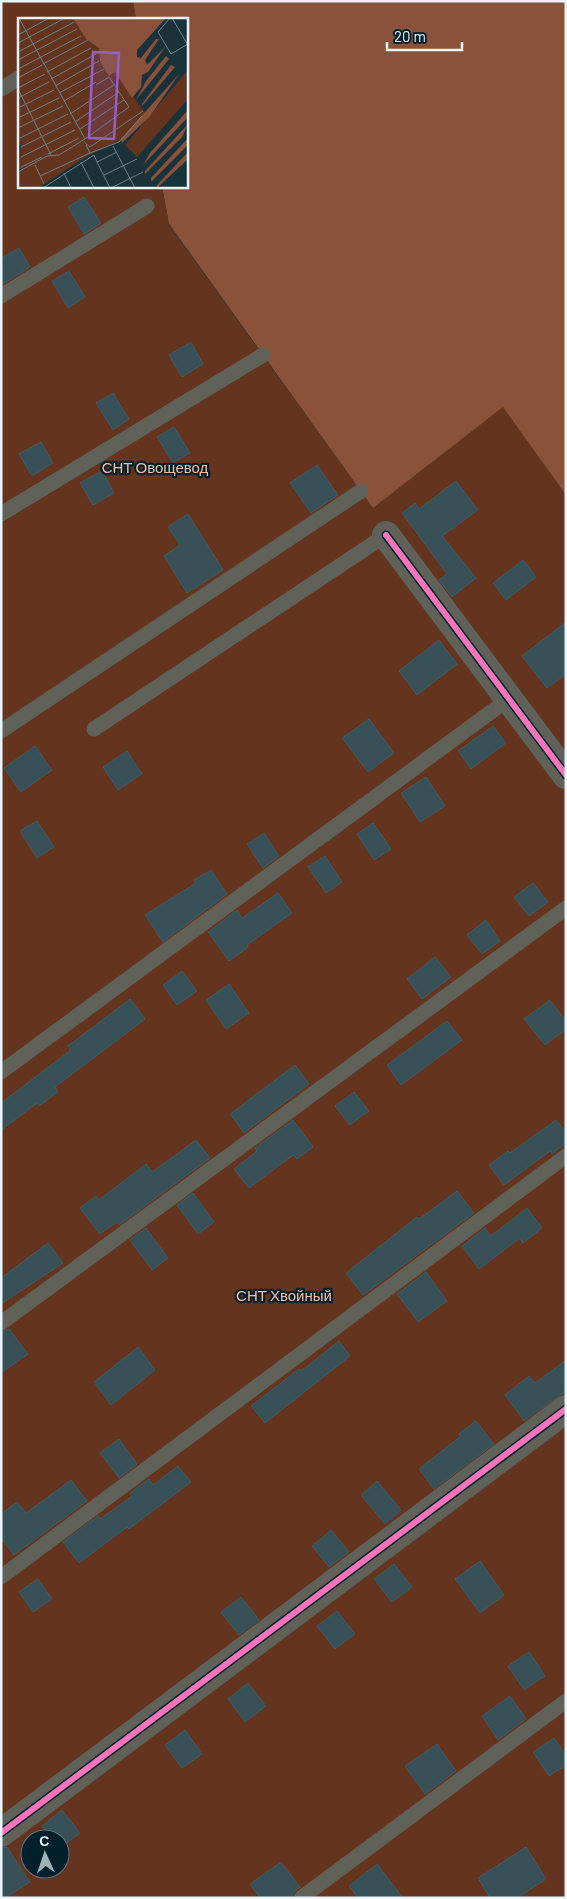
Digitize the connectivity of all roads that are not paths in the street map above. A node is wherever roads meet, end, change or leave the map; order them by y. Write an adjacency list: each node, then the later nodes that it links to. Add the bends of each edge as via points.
1 (18, 79): 2 (lane)
2 (1, 89)
3 (147, 206): 4 (lane)
4 (1, 296)
5 (263, 355): 7 (lane)
6 (361, 491): 11 (lane)
7 (1, 514)
8 (386, 535): 9 (street); 10 (lane)
9 (510, 698): 12 (street); 14 (lane)
10 (94, 729)
11 (1, 731)
12 (566, 775)
13 (566, 908): 16 (lane)
14 (1, 1072)
15 (566, 1156): 18 (lane)
16 (1, 1323)
17 (566, 1408): 20 (street)
18 (1, 1577)
19 (566, 1701): 21 (lane)
20 (1, 1833)
21 (301, 1898)

